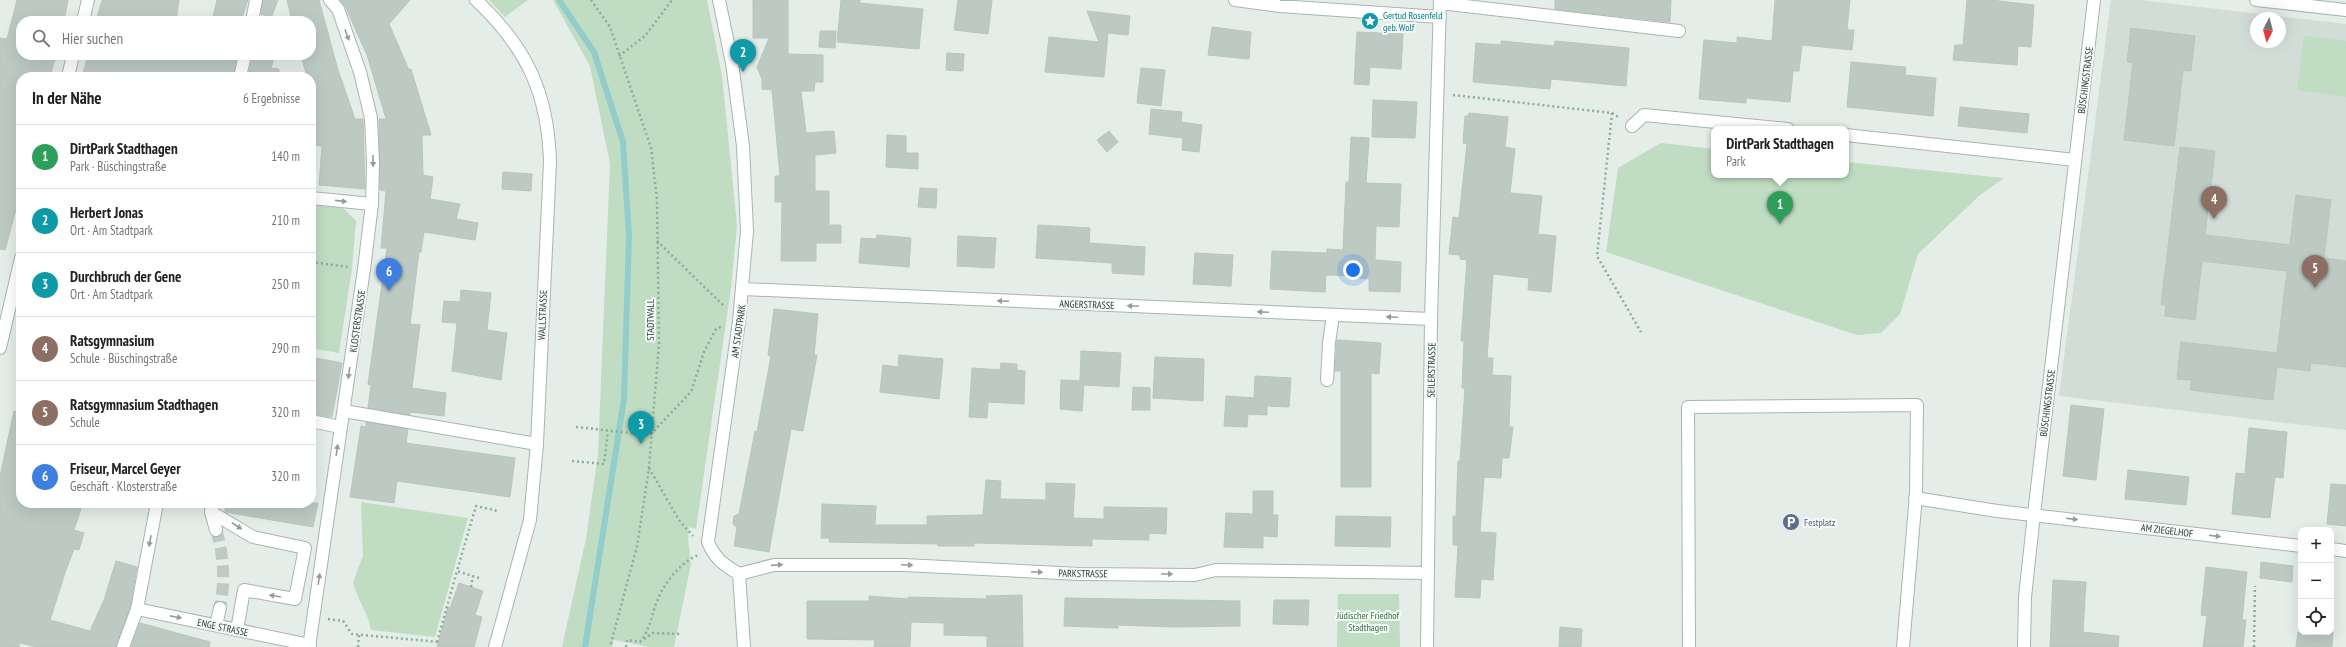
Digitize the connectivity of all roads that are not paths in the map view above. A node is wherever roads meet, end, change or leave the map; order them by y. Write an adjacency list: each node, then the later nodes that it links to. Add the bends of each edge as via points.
1 (88, 0): 11 (street)
2 (256, 0): 12 (street)
3 (330, 0): 24 (street, KLOSTERSTRASSE, one-way to 24, via 338,9 360,72 371,118)
4 (476, 0): 35 (street, WALLSTRASSE, via 509,33 537,84 549,130 550,162)
5 (719, 0): 26 (street, AM STADTPARK, via 732,63 742,146 748,231)
6 (1235, 0): 13 (street, via 1280,6)
7 (2094, 0): 22 (street, BÜSCHINGSTRASSE)
8 (2256, 0): 10 (street)
9 (1440, 2): 13 (street, SEILERSTRASSE); 14 (street)
10 (2346, 10)
11 (84, 16)
12 (253, 16)
13 (1440, 17): 29 (street, SEILERSTRASSE)
14 (1679, 31)
15 (73, 60): 17 (street)
16 (244, 60): 18 (street)
17 (69, 72)
18 (241, 72)
19 (1632, 126): 20 (street, via 1644,115)
20 (1757, 126)
21 (1849, 135): 22 (street)
22 (2075, 160): 40 (street, BÜSCHINGSTRASSE)
23 (316, 198): 24 (street, one-way to 24)
24 (372, 204): 32 (street, KLOSTERSTRASSE, one-way to 32)
25 (16, 274): 27 (street)
26 (743, 289): 28 (street, ANGERSTRASSE, one-way to 26); 46 (street, AM STADTPARK, via 710,546 722,564)
27 (4, 311): 30 (street)
28 (1333, 315): 29 (street, ANGERSTRASSE, one-way to 28); 31 (street)
29 (1431, 319): 45 (street, SEILERSTRASSE)
30 (0, 348)
31 (1327, 380)
32 (344, 411): 34 (street, KLOSTERSTRASSE); 35 (street)
33 (316, 422): 34 (street)
34 (340, 427): 51 (street, KLOSTERSTRASSE, one-way to 34)
35 (537, 444): 53 (street, WALLSTRASSE, via 530,520)
36 (1915, 498): 40 (street, AM ZIEGELHOF); 56 (street, via 1917,405 1688,407); 57 (street)
37 (156, 508): 48 (street, one-way to 48)
38 (212, 508): 41 (street)
39 (213, 508): 50 (street, one-way to 50, via 253,537 304,548 295,599 244,590)
40 (2034, 514): 42 (street, AM ZIEGELHOF, one-way to 42); 58 (street, BÜSCHINGSTRASSE, via 2025,597)
41 (216, 530)
42 (2298, 546)
43 (2334, 549): 44 (street)
44 (2346, 551)
45 (1428, 573): 46 (street, PARKSTRASSE, one-way to 45, via 782,565 904,565 1079,574 1195,575 1216,570); 55 (street, SEILERSTRASSE)
46 (739, 574): 54 (street)
47 (220, 608): 49 (street)
48 (137, 610): 49 (street, ENGE STRASSE, one-way to 49); 52 (street)
49 (216, 626): 50 (street, ENGE STRASSE)
50 (236, 630): 51 (street, ENGE STRASSE)
51 (309, 646)
52 (124, 647)
53 (495, 647)
54 (744, 647)
55 (1427, 647)
56 (1689, 647)
57 (1903, 647)
58 (2024, 647)

